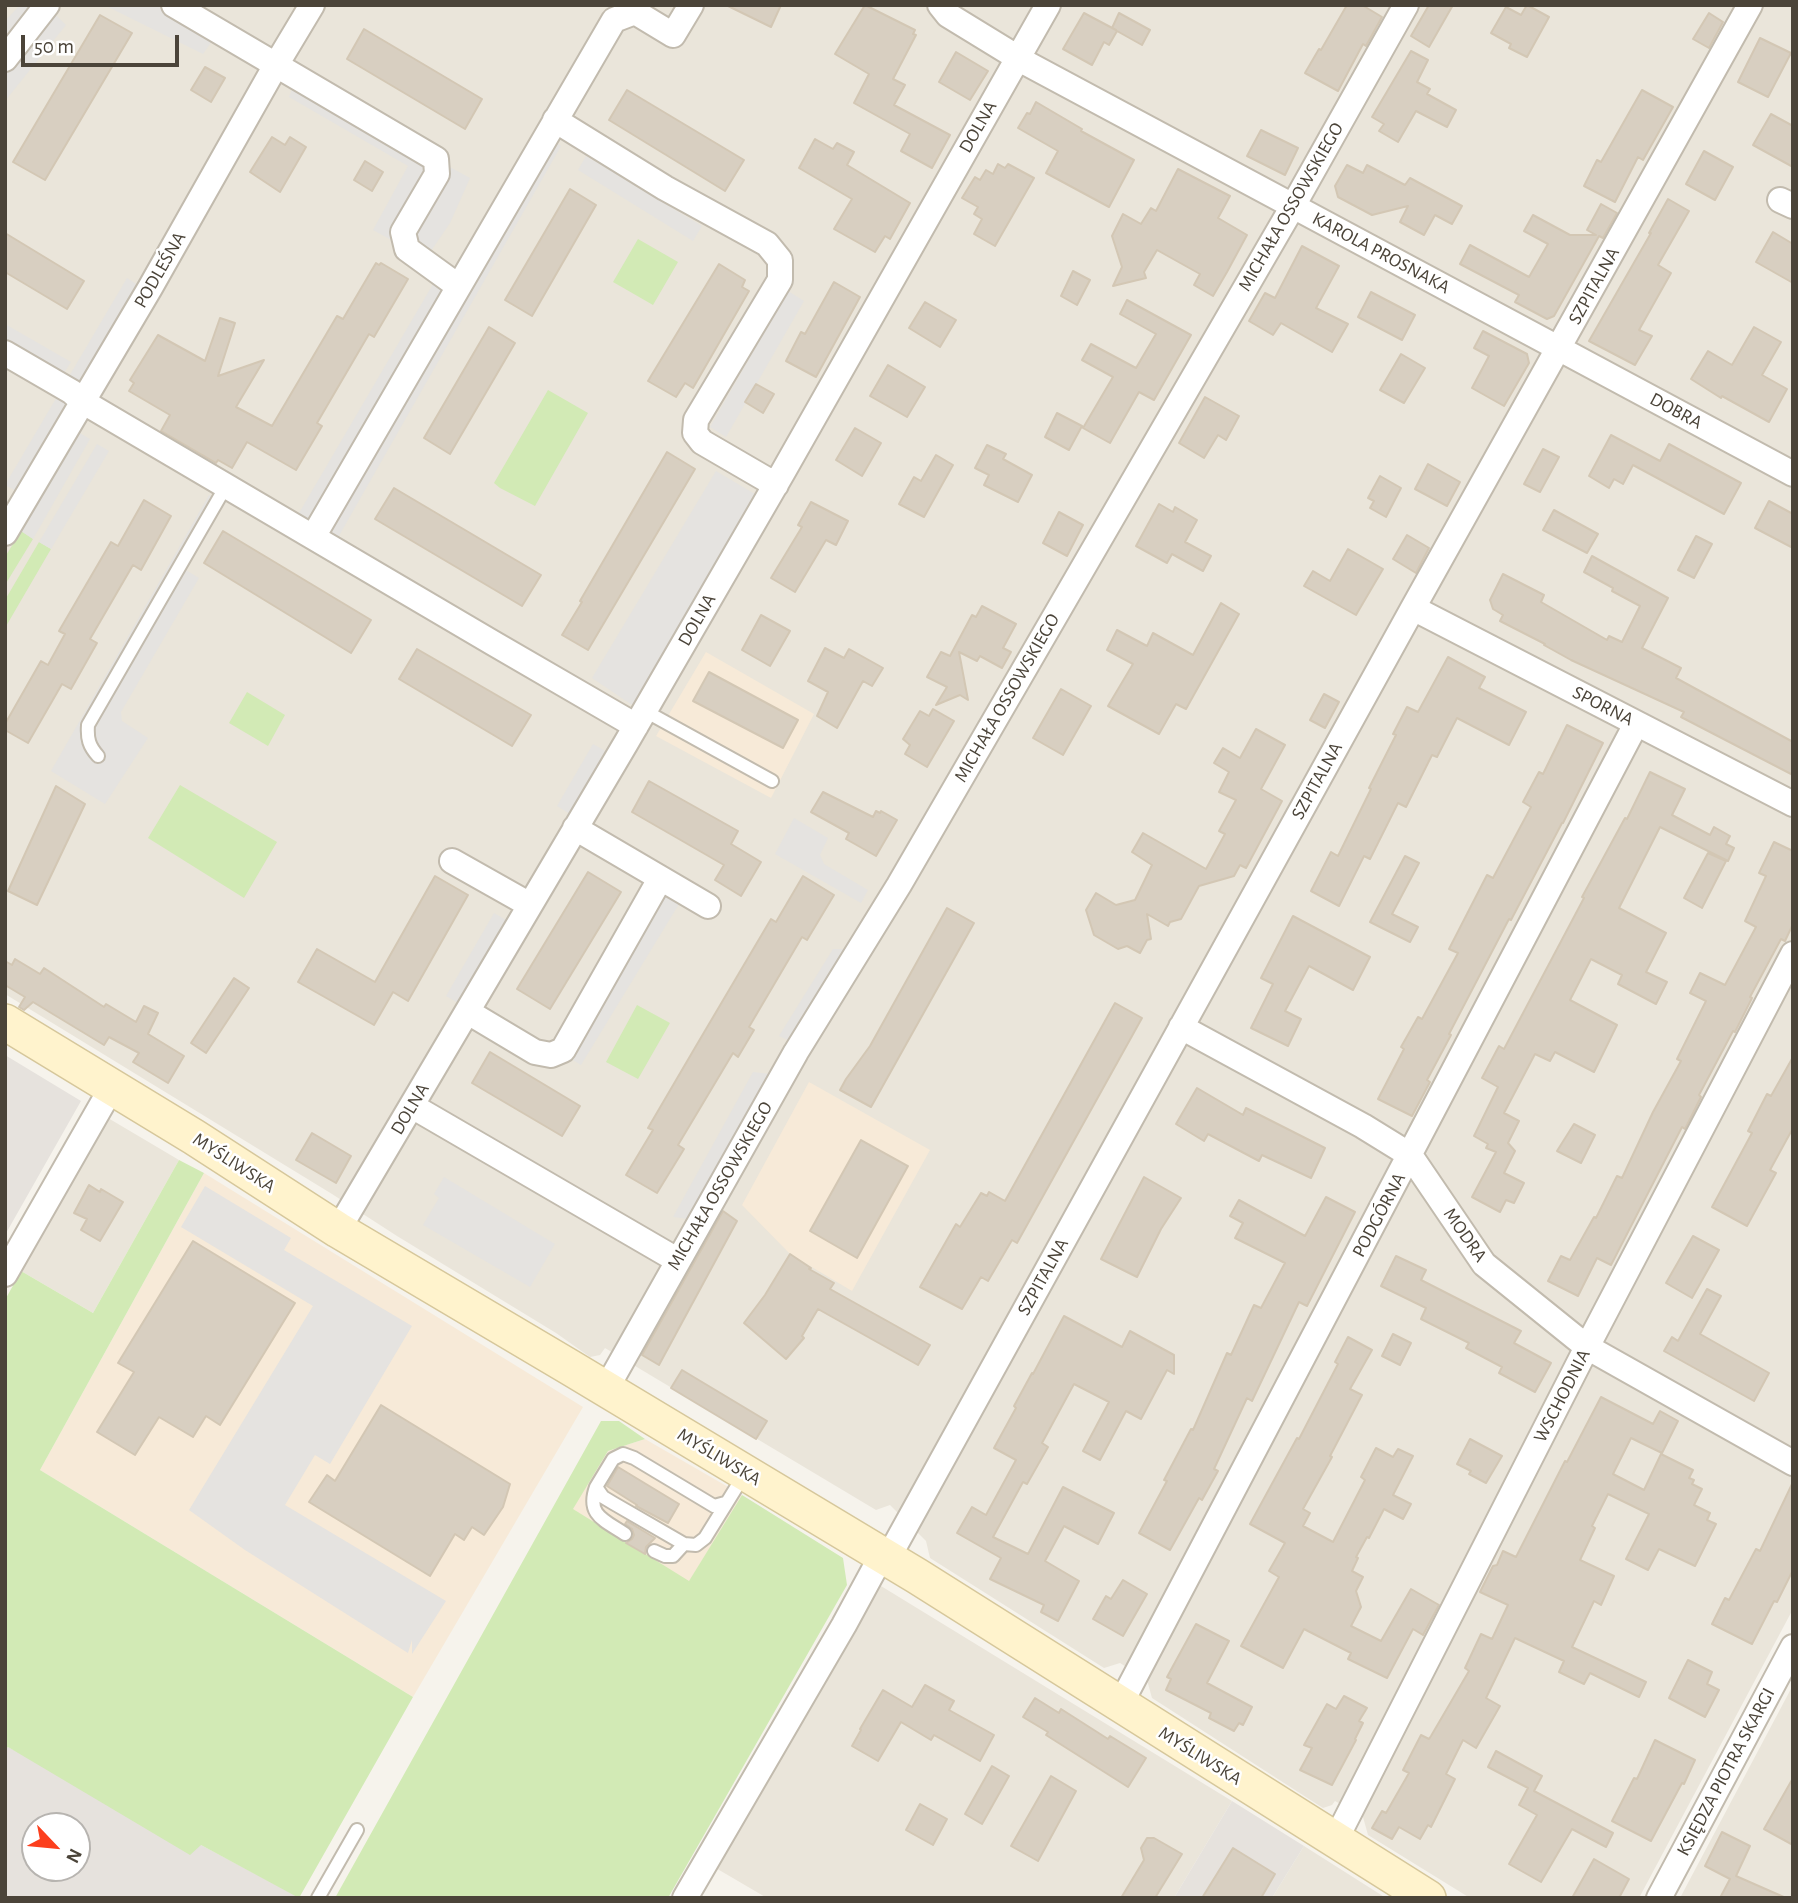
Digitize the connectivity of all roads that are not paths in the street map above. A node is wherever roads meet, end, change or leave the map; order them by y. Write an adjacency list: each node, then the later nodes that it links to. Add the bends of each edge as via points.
1 (47, 5): 10 (street)
2 (174, 5): 11 (street)
3 (312, 5): 11 (street, PODLEŚNA)
4 (691, 5): 12 (street, via 673,35 635,12 614,20)
5 (940, 5): 9 (street, KAROLA PROSNAKA, via 948,15)
6 (1048, 5): 9 (street, DOLNA)
7 (1406, 5): 13 (street, MICHAŁA OSSOWSKIEGO)
8 (1750, 5): 15 (street, SZPITALNA)
9 (1017, 58): 13 (street, KAROLA PROSNAKA); 19 (street, DOLNA)
10 (5, 60)
11 (276, 65): 14 (street, via 436,159 437,174 403,232 407,249); 17 (street, PODLEŚNA)
12 (555, 120): 14 (street); 19 (street, via 767,244 780,260 780,280 696,420 695,433 702,442)
13 (1293, 206): 15 (street, KAROLA PROSNAKA); 42 (street, MICHAŁA OSSOWSKIEGO)
14 (458, 286): 22 (street)
15 (1559, 349): 18 (street, DOBRA); 23 (street, SZPITALNA)
16 (5, 353): 17 (street)
17 (82, 401): 20 (street); 21 (street, PODLEŚNA)
18 (1793, 474)
19 (776, 485): 24 (street, DOLNA)
20 (226, 486): 22 (street); 26 (lane, via 88,726 87,737)
21 (5, 533)
22 (313, 537): 24 (street)
23 (1413, 608): 25 (street, SPORNA); 37 (street, SZPITALNA)
24 (640, 718): 27 (lane); 29 (street, DOLNA)
25 (1636, 724): 28 (street, SPORNA); 40 (street, PODGÓRNA)
26 (98, 756)
27 (772, 780)
28 (1793, 804)
29 (575, 828): 31 (street); 32 (street, DOLNA)
30 (452, 861): 32 (street)
31 (660, 879): 33 (street); 35 (street, via 563,1050 551,1055 536,1052)
32 (530, 905): 35 (street, DOLNA)
33 (708, 906)
34 (1793, 954): 44 (street, WSCHODNIA)
35 (468, 1012): 39 (street, DOLNA)
36 (5, 1022): 38 (street, MYŚLIWSKA)
37 (1181, 1027): 40 (street, MODRA); 53 (street, SZPITALNA)
38 (112, 1087): 41 (street, MYŚLIWSKA); 43 (street)
39 (411, 1106): 41 (street, DOLNA); 42 (street)
40 (1410, 1155): 44 (street, MODRA, via 1484,1264); 55 (street, PODGÓRNA)
41 (338, 1230): 45 (street, MYŚLIWSKA)
42 (677, 1260): 45 (street, MICHAŁA OSSOWSKIEGO)
43 (5, 1274)
44 (1587, 1347): 46 (street, MODRA); 57 (street, WSCHODNIA)
45 (606, 1389): 47 (street, MYŚLIWSKA)
46 (1793, 1462)
47 (745, 1473): 49 (lane); 53 (street, MYŚLIWSKA)
48 (596, 1487): 49 (lane, via 613,1459 623,1454 714,1506); 50 (lane, via 592,1507); 51 (lane, via 603,1497)
49 (725, 1503): 51 (lane, via 705,1538 696,1545)
50 (625, 1534)
51 (684, 1544): 52 (lane, via 673,1556)
52 (654, 1551)
53 (885, 1557): 55 (street, MYŚLIWSKA); 59 (street, SZPITALNA)
54 (1793, 1647): 61 (street, KSIĘDZA PIOTRA SKARGI)
55 (1120, 1705): 57 (street, MYŚLIWSKA)
56 (357, 1830): 58 (lane)
57 (1335, 1841): 60 (street, MYŚLIWSKA)
58 (318, 1898)
59 (685, 1898)
60 (1428, 1898)
61 (1659, 1898)

